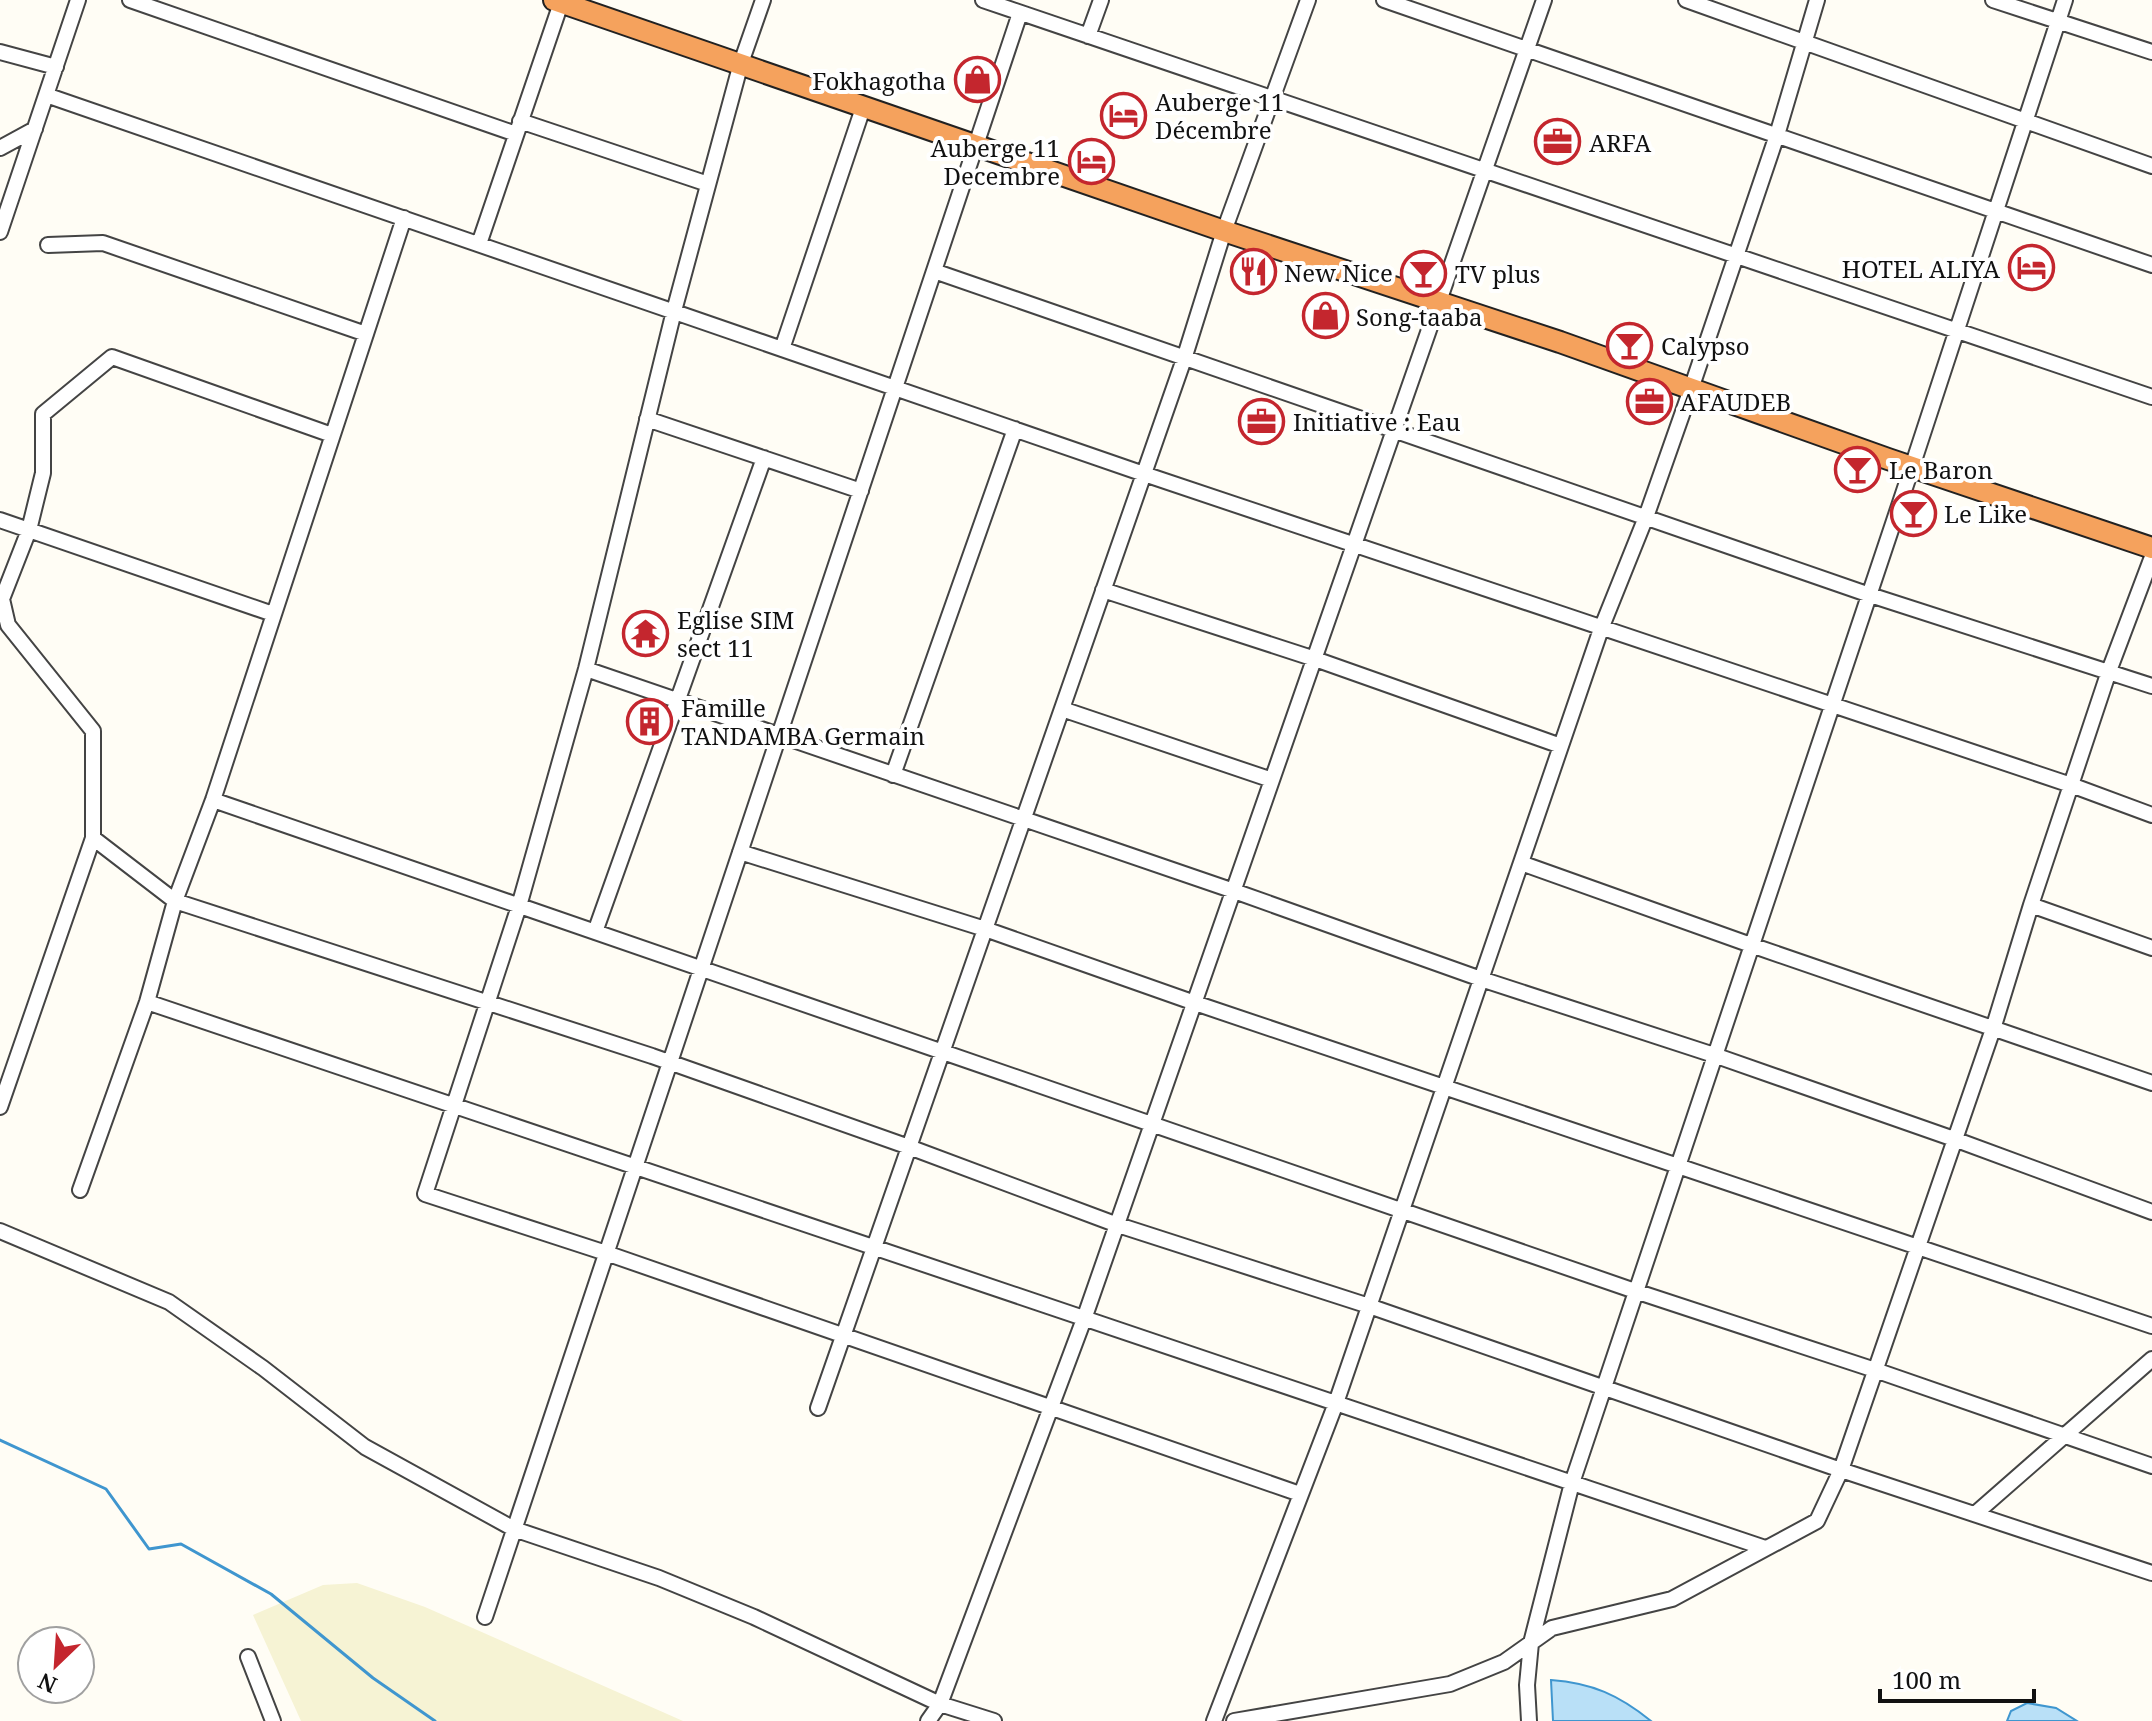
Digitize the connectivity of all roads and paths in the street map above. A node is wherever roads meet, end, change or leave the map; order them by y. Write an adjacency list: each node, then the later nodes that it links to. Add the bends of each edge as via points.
1 (78, 0): 22 (street)
2 (130, 0): 27 (street)
3 (763, 0): 21 (street)
4 (983, 0): 14 (street)
5 (1101, 0): 16 (street)
6 (1308, 0): 24 (street)
7 (1384, 0): 18 (street)
8 (1544, 0): 18 (street)
9 (1686, 0): 17 (street)
10 (1817, 0): 17 (street)
11 (1993, 0): 15 (street)
12 (2065, 0): 15 (street)
13 (558, 1): 21 (highway); 27 (street)
14 (1020, 13): 16 (street); 30 (street)
15 (2058, 23): 20 (street); 26 (street)
16 (1088, 36): 24 (street)
17 (1803, 40): 26 (street); 29 (street)
18 (1526, 50): 29 (street); 33 (street)
19 (0, 52): 22 (street)
20 (2152, 52)
21 (741, 63): 25 (highway); 34 (street)
22 (56, 67): 23 (street)
23 (46, 95): 28 (street); 36 (street)
24 (1274, 100): 33 (street); 37 (street)
25 (864, 105): 30 (highway); 48 (street)
26 (2025, 120): 32 (street); 35 (street)
27 (518, 127): 34 (street); 39 (street)
28 (35, 129): 31 (street); 38 (street)
29 (1777, 135): 35 (street); 41 (street)
30 (977, 145): 37 (highway); 43 (street)
31 (0, 148)
32 (2152, 166)
33 (1484, 172): 41 (street); 44 (street)
34 (708, 184): 45 (street)
35 (1995, 210): 42 (street); 46 (street)
36 (404, 218): 39 (street); 47 (street)
37 (1224, 231): 44 (highway); 49 (street)
38 (0, 232)
39 (479, 244): 45 (street)
40 (48, 245): 47 (street, via 103,243)
41 (1736, 257): 46 (street); 51 (street)
42 (2152, 265)
43 (934, 271): 49 (street); 50 (street)
44 (1439, 301): 51 (highway); 55 (street)
45 (674, 311): 48 (street); 53 (street)
46 (1955, 331): 52 (street); 58 (street)
47 (366, 334): 56 (street)
48 (782, 349): 50 (street)
49 (1184, 359): 55 (street); 59 (street)
50 (895, 388): 54 (street); 60 (street)
51 (1691, 389): 58 (highway); 61 (street)
52 (2152, 397)
53 (647, 419): 57 (street); 72 (street)
54 (1015, 429): 59 (street); 80 (street)
55 (1394, 431): 61 (street); 64 (street)
56 (332, 435): 63 (street, via 112,357 43,414 43,473); 69 (street)
57 (764, 458): 60 (street); 75 (street)
58 (1912, 467): 65 (highway); 68 (street)
59 (1144, 474): 64 (street); 67 (street)
60 (861, 491): 78 (street)
61 (1646, 517): 68 (street); 70 (street)
62 (0, 520): 63 (street)
63 (29, 530): 69 (street); 86 (street, via 2,599 8,625 93,731)
64 (1354, 545): 70 (street); 71 (street)
65 (2152, 548)
66 (2152, 557): 73 (street)
67 (1103, 590): 71 (street); 77 (street)
68 (1867, 594): 73 (street); 76 (street)
69 (273, 614): 83 (street)
70 (1601, 629): 76 (street); 79 (street)
71 (1315, 659): 79 (street); 81 (street)
72 (586, 669): 75 (street); 92 (street)
73 (2109, 671): 74 (street); 82 (street)
74 (2152, 686)
75 (677, 700): 78 (street); 94 (street)
76 (1830, 705): 82 (street); 95 (street)
77 (1062, 709): 81 (street); 85 (street)
78 (779, 736): 80 (street); 87 (street)
79 (1561, 746): 88 (street)
80 (893, 775): 85 (street)
81 (1272, 780): 89 (street)
82 (2071, 785): 84 (street); 91 (street)
83 (213, 800): 90 (street); 92 (street)
84 (2152, 815)
85 (1023, 820): 89 (street); 93 (street)
86 (93, 838): 90 (street); 109 (street)
87 (740, 852): 93 (street); 97 (street)
88 (1521, 863): 95 (street); 98 (street)
89 (1234, 891): 98 (street); 100 (street)
90 (175, 901): 99 (street); 101 (street)
91 (2031, 905): 96 (street); 102 (street)
92 (519, 906): 94 (street); 101 (street)
93 (985, 929): 100 (street); 103 (street)
94 (595, 932): 97 (street)
95 (1751, 945): 102 (street); 104 (street)
96 (2152, 948)
97 (701, 969): 103 (street); 105 (street)
98 (1481, 979): 104 (street); 107 (street)
99 (147, 1002): 108 (street); 115 (street)
100 (1195, 1003): 107 (street); 110 (street)
101 (488, 1004): 105 (street); 108 (street)
102 (1993, 1029): 106 (street); 111 (street)
103 (943, 1051): 110 (street); 112 (street)
104 (1714, 1055): 111 (street); 114 (street)
105 (670, 1063): 112 (street); 113 (street)
106 (2152, 1083)
107 (1444, 1088): 114 (street); 116 (street)
108 (454, 1105): 113 (street); 122 (street, via 425,1194)
109 (0, 1107)
110 (1153, 1125): 116 (street); 118 (street)
111 (1954, 1139): 117 (street); 121 (street)
112 (909, 1147): 118 (street); 120 (street)
113 (635, 1166): 120 (street); 122 (street)
114 (1677, 1167): 121 (street); 123 (street)
115 (80, 1190)
116 (1402, 1211): 123 (street); 124 (street)
117 (2152, 1212)
118 (1115, 1224): 124 (street); 125 (street)
119 (0, 1231): 140 (street, via 169,1302 365,1447)
120 (875, 1247): 125 (street); 127 (street)
121 (1916, 1248): 126 (street); 129 (street)
122 (606, 1253): 127 (street); 140 (street)
123 (1635, 1291): 129 (street); 130 (street)
124 (1369, 1306): 130 (street); 131 (street)
125 (1084, 1319): 131 (street); 133 (street)
126 (2152, 1326)
127 (845, 1336): 132 (street); 133 (street)
128 (2152, 1359): 134 (street)
129 (1875, 1370): 134 (street); 136 (street)
130 (1604, 1387): 136 (street); 137 (street)
131 (1336, 1403): 137 (street); 138 (street)
132 (818, 1408)
133 (1050, 1408): 138 (street); 146 (street)
134 (2063, 1435): 135 (street); 139 (street)
135 (2152, 1466)
136 (1841, 1470): 139 (street); 141 (street, via 1817,1521)
137 (1572, 1483): 141 (street); 144 (street)
138 (1300, 1494): 150 (street)
139 (1975, 1514): 142 (street)
140 (514, 1529): 143 (street); 146 (street, via 754,1617)
141 (1765, 1548): 144 (street, via 1672,1599 1569,1622)
142 (2152, 1573)
143 (485, 1617)
144 (1531, 1643): 151 (street, via 1504,1662 1450,1684); 152 (street)
145 (248, 1657): 147 (street)
146 (940, 1704): 148 (street); 149 (street)
147 (273, 1721)
148 (928, 1721)
149 (994, 1721)
150 (1214, 1721)
151 (1234, 1721)
152 (1529, 1721)

